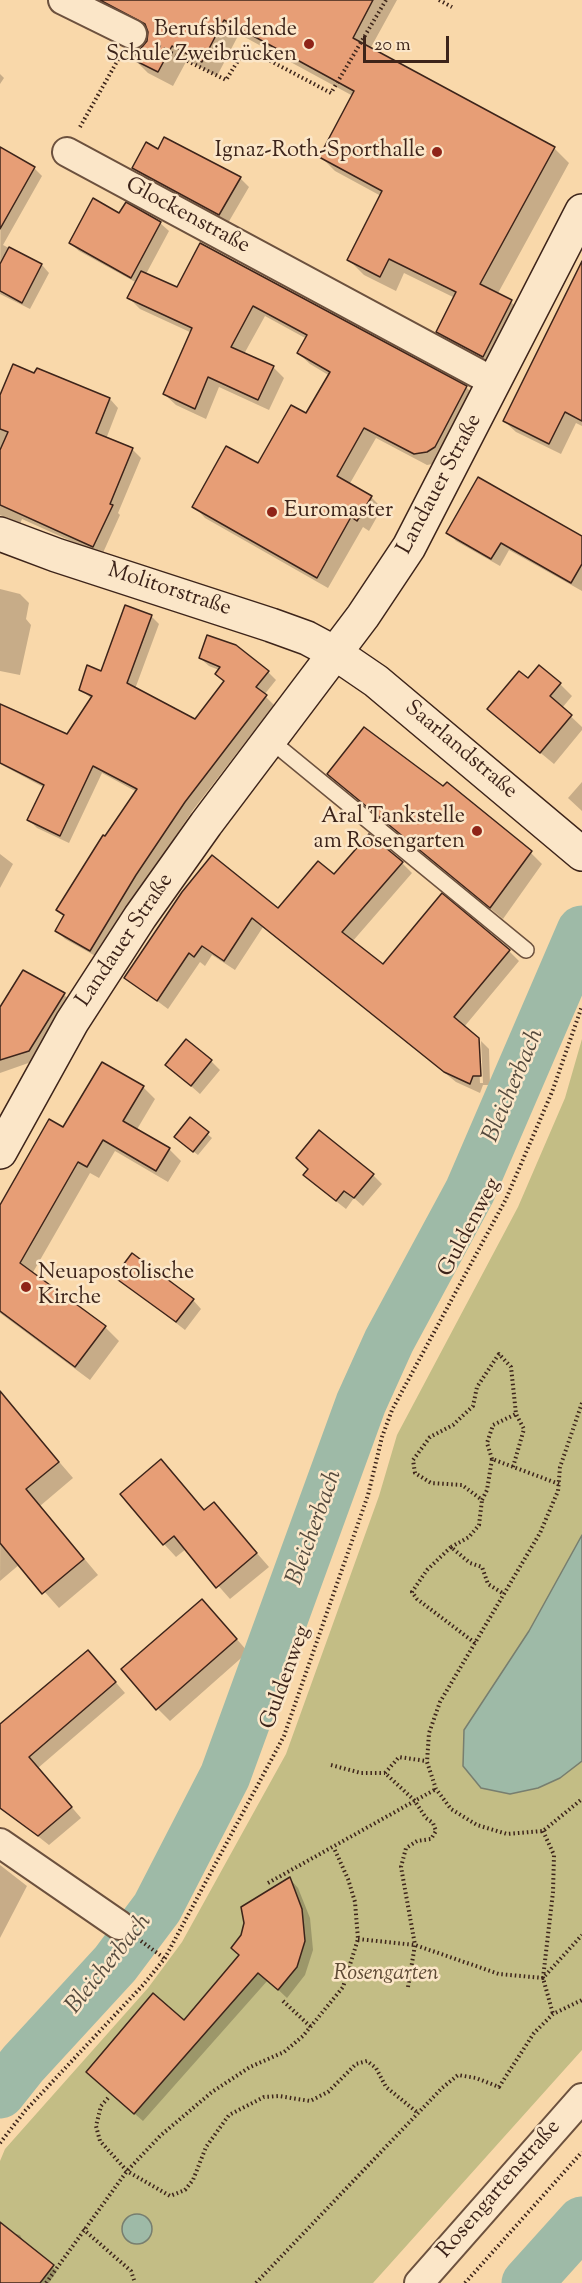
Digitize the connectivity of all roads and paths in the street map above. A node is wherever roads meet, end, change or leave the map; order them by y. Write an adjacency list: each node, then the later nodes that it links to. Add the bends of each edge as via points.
1 (63, 0): 5 (street)
2 (386, 0): 5 (path, via 331,93 246,48 226,80)
3 (439, 0): 4 (path)
4 (452, 7)
5 (132, 34): 6 (path)
6 (67, 152): 8 (street, Glockenstraße)
7 (582, 211): 8 (main road, Landauer Straße)
8 (494, 382): 10 (main road, Landauer Straße, via 409,547)
9 (0, 534): 10 (main road, Molitorstraße, via 272,625)
10 (335, 653): 11 (main road, Landauer Straße); 12 (main road, Saarlandstraße, via 376,681)
11 (270, 740): 13 (lane); 15 (main road, Landauer Straße, via 140,917 72,1022)
12 (582, 854)
13 (526, 950)
14 (582, 1006): 40 (path, Guldenweg, via 552,1092 506,1198 392,1410 368,1495 284,1736)
15 (0, 1152)
16 (582, 1403): 20 (path, via 560,1467)
17 (516, 1414): 18 (path, via 493,1425 487,1443); 19 (path, via 524,1429); 21 (path, via 511,1366 499,1354 477,1387 473,1406 453,1425 430,1437 413,1460 415,1473 423,1478 462,1485)
18 (492, 1459): 19 (path); 21 (path)
19 (513, 1467): 20 (path)
20 (559, 1484): 23 (path, via 540,1533)
21 (482, 1500): 22 (path, via 479,1525)
22 (451, 1548): 23 (path, via 482,1567 488,1584); 24 (path, via 427,1570 412,1592)
23 (504, 1594): 24 (path)
24 (475, 1643): 25 (path, via 440,1702 429,1733)
25 (427, 1762): 27 (path, via 399,1757); 28 (path)
26 (331, 1765): 27 (path, via 361,1773)
27 (385, 1773): 30 (path)
28 (436, 1789): 30 (path); 31 (path, via 451,1809 477,1825 507,1834)
29 (582, 1799): 31 (path)
30 (414, 1800): 33 (path); 38 (path, via 436,1831 431,1839 406,1848 402,1867)
31 (543, 1831): 41 (path, via 554,1855)
32 (0, 1843): 35 (street)
33 (334, 1848): 34 (path); 37 (path, via 355,1902)
34 (268, 1883)
35 (119, 1924)
36 (582, 1935): 41 (path)
37 (358, 1939): 38 (path); 46 (path, via 343,1987)
38 (415, 1945): 41 (path, via 499,1974); 42 (path)
39 (159, 1954): 40 (path)
40 (165, 1958): 50 (path, Guldenweg, via 25,2110)
41 (543, 1978): 45 (path)
42 (408, 1987)
43 (582, 2000): 45 (path)
44 (283, 2001): 46 (path)
45 (553, 2013): 49 (path, via 534,2033 499,2087 458,2075)
46 (312, 2028): 52 (path, via 284,2052 250,2067 212,2092 160,2136)
47 (108, 2098): 52 (path, via 101,2106 96,2127 100,2141)
48 (582, 2098): 57 (street, Rosengartenstraße)
49 (418, 2113): 52 (path, via 393,2095 367,2061 356,2064 328,2092 310,2100 264,2097 229,2115 217,2128 193,2180 184,2190 170,2196); 56 (path)
50 (0, 2143)
51 (582, 2152): 58 (path)
52 (127, 2171): 53 (path)
53 (83, 2229): 54 (path); 55 (path, via 131,2271)
54 (46, 2283)
55 (135, 2283)
56 (256, 2283)
57 (419, 2283)
58 (465, 2283)

